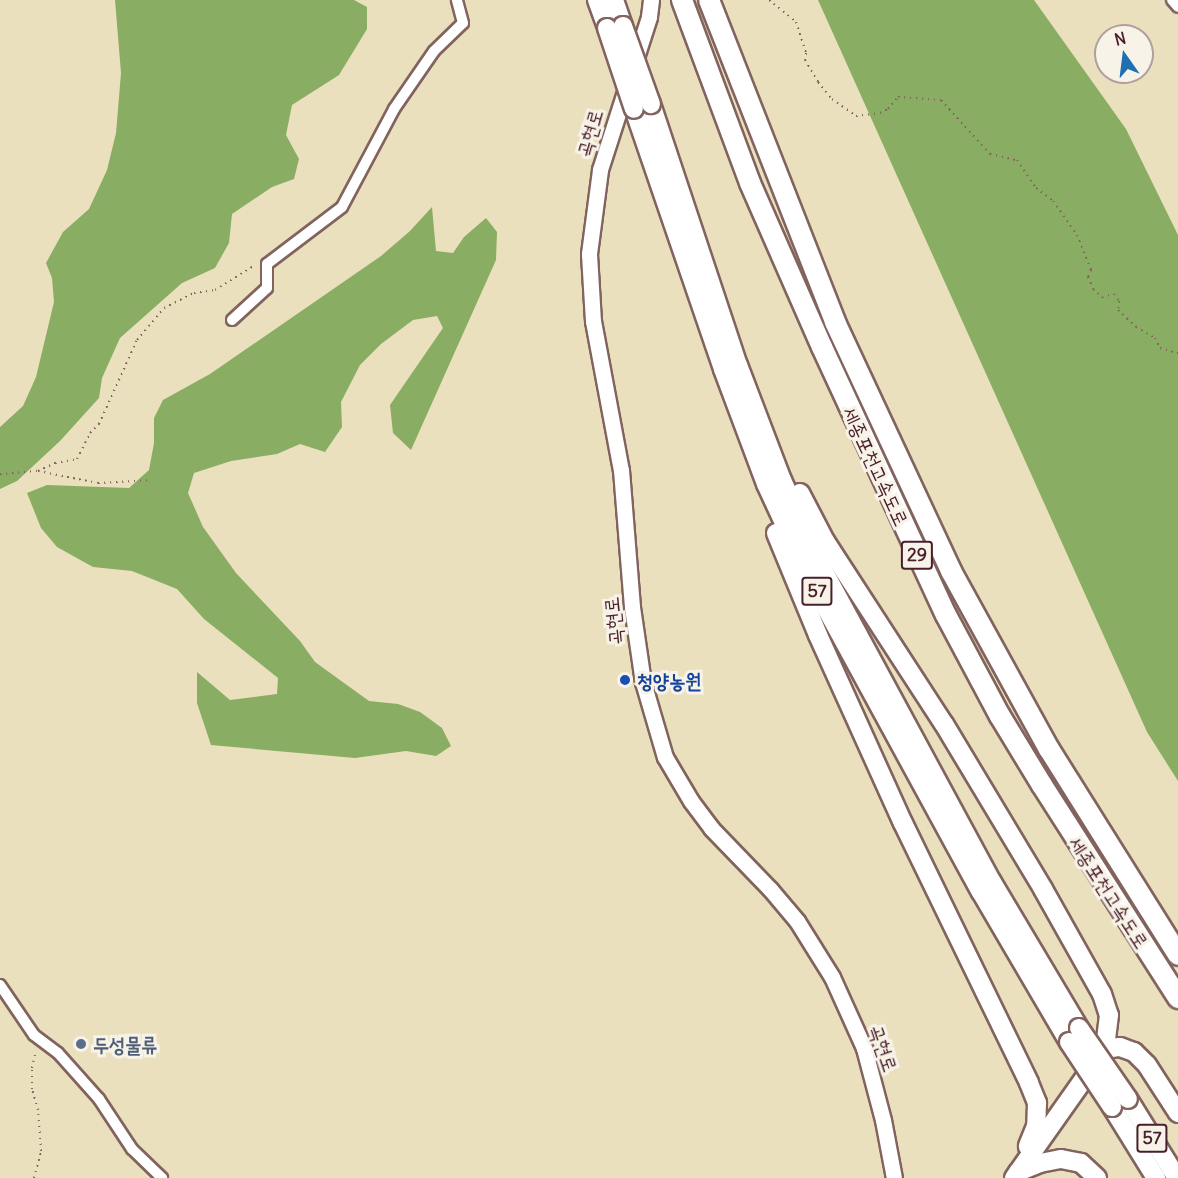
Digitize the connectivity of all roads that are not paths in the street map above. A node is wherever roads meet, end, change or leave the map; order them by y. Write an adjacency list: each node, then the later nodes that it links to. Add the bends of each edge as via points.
1 (457, 0): 10 (street, via 463,23 434,51 394,109 342,207 267,264 267,288)
2 (597, 0): 9 (highway, 57)
3 (614, 0): 9 (highway, 57)
4 (651, 0): 20 (main road, 곡현로, via 600,170 589,254 593,321 621,470 632,607 643,682 665,757 691,801 797,921 832,977 869,1066)
5 (682, 0): 14 (highway, 세종포천고속도로 / 29, via 750,183 946,615 1042,786)
6 (708, 0): 12 (highway, 세종포천고속도로 / 29, via 835,322 951,571 1049,750)
7 (1172, 0): 8 (street)
8 (1178, 7)
9 (615, 27): 11 (highway, 57, bridge)
10 (232, 320)
11 (730, 367): 15 (highway, via 825,541 944,724 1102,994 1109,1015); 16 (highway, 57, bridge, via 822,568 1074,1035); 18 (highway, via 758,489 818,635 1037,1103 1036,1126)
12 (1178, 955)
13 (0, 986): 19 (street, via 25,1024 58,1053 99,1099 132,1149)
14 (1178, 998)
15 (1105, 1049): 17 (highway, via 1120,1047 1134,1052); 18 (highway)
16 (1120, 1103): 22 (highway, 57); 23 (highway, 57)
17 (1178, 1113)
18 (1016, 1175): 21 (highway, via 1040,1163 1061,1160 1081,1163)
19 (162, 1178)
20 (894, 1178)
21 (1097, 1178)
22 (1156, 1178)
23 (1177, 1178)

